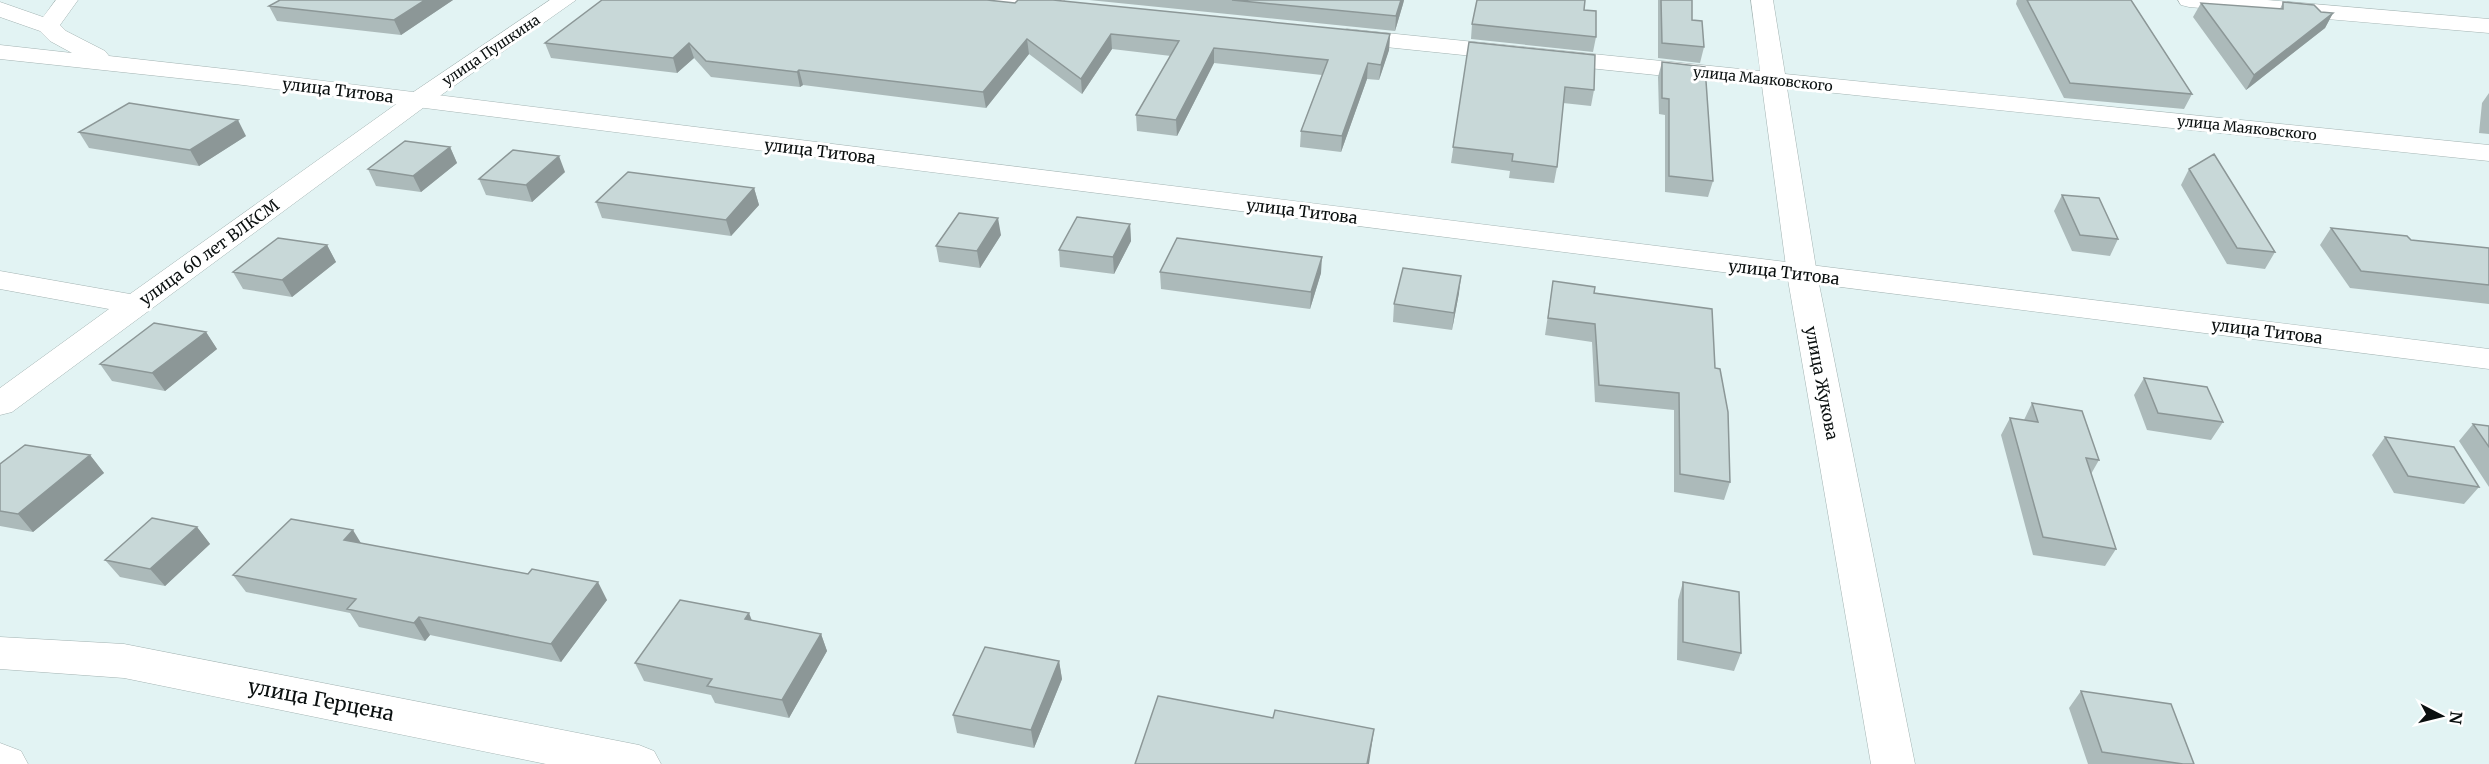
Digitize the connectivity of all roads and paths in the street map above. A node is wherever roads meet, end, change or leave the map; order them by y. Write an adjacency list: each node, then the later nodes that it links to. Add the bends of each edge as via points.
1 (67, 0): 10 (street)
2 (565, 0): 16 (street, улица Пушкина)
3 (1002, 0): 8 (street)
4 (1762, 0): 15 (street, улица Жукова)
5 (2189, 0): 9 (street)
6 (2325, 0): 9 (street)
7 (7, 4): 10 (street)
8 (1085, 9)
9 (2343, 14): 11 (street)
10 (48, 26): 14 (street, via 58,36)
11 (2489, 26)
12 (1323, 33): 15 (street, улица Маяковского)
13 (0, 52): 14 (street, улица Титова)
14 (115, 65): 16 (street, улица Титова)
15 (1774, 80): 17 (street, улица Маяковского); 18 (street, улица Жукова)
16 (418, 100): 18 (street, улица Титова); 20 (street, улица 60 лет ВЛКСМ)
17 (2489, 153)
18 (1802, 274): 21 (street, улица Титова); 27 (street, улица Жукова)
19 (0, 280): 20 (street)
20 (137, 305): 22 (street, улица 60 лет ВЛКСМ)
21 (2489, 358)
22 (0, 404)
23 (0, 653): 26 (street, улица Герцена, via 124,661)
24 (0, 762): 25 (street)
25 (6, 764)
26 (639, 764)
27 (1893, 764)

